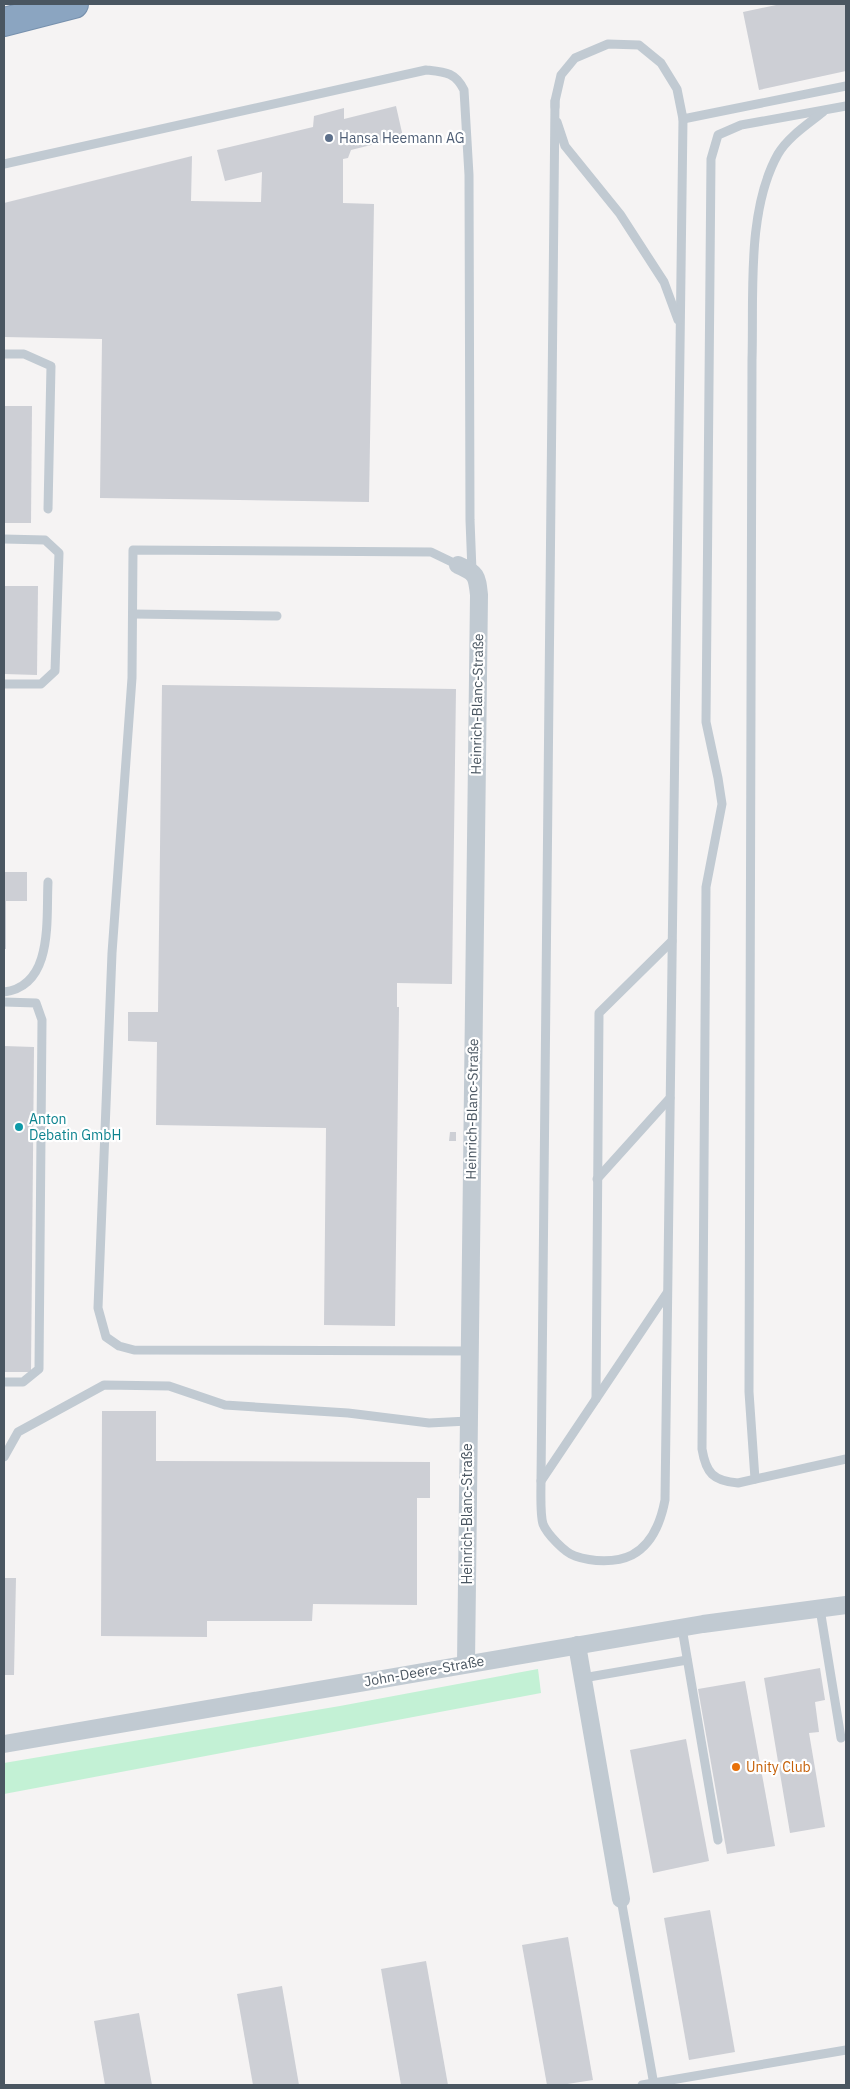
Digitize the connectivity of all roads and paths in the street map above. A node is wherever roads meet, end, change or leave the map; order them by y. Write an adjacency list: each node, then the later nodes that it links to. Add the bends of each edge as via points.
1 (74, 4): 2 (highway)
2 (4, 22)
3 (846, 86): 7 (lane)
4 (555, 101): 7 (lane, via 561,75 575,58 608,44 639,46 661,63 677,89); 9 (lane, via 565,146 620,214 664,282); 31 (lane)
5 (846, 106): 6 (lane)
6 (825, 110): 30 (lane, via 779,153 759,201 755,248 749,1392); 30 (lane, via 741,125 718,134 712,158 706,722 722,804 706,888 702,1448 704,1465 724,1482)
7 (684, 119): 9 (lane)
8 (4, 164): 13 (lane, via 426,70 447,73 459,79 464,90 468,175)
9 (680, 324): 18 (lane)
10 (4, 354): 11 (lane, via 24,354 51,366)
11 (48, 510)
12 (4, 539): 16 (lane, via 45,540 58,553 55,672 42,684)
13 (465, 568): 14 (lane, via 431,552 133,550); 24 (street, Heinrich-Blanc-Straße, via 476,575 479,595)
14 (133, 614): 15 (lane); 24 (lane, via 132,678 112,953 98,1308 106,1338 134,1350)
15 (276, 616)
16 (4, 684)
17 (48, 882): 19 (lane, via 45,950 38,971 25,984)
18 (672, 941): 21 (lane); 22 (lane, via 599,1014)
19 (4, 992)
20 (4, 1002): 25 (lane, via 36,1003 42,1020 39,1369 22,1382)
21 (670, 1098): 22 (lane); 23 (lane)
22 (598, 1179): 26 (lane)
23 (668, 1292): 26 (lane); 31 (lane, via 665,1500 661,1522 648,1541 633,1554 610,1561 574,1556 558,1544 543,1523)
24 (468, 1351): 27 (street, Heinrich-Blanc-Straße)
25 (4, 1382)
26 (596, 1399): 31 (lane)
27 (468, 1421): 28 (lane, via 429,1423 348,1413 225,1405 169,1386 104,1385 18,1432); 37 (street, Heinrich-Blanc-Straße)
28 (4, 1457)
29 (846, 1459): 30 (lane)
30 (755, 1479)
31 (541, 1481)
32 (846, 1605): 33 (street, John-Deere-Straße)
33 (820, 1609): 34 (street, John-Deere-Straße); 39 (lane)
34 (682, 1628): 35 (street, John-Deere-Straße); 36 (lane)
35 (577, 1645): 37 (street, John-Deere-Straße); 38 (street)
36 (687, 1660): 38 (lane); 41 (lane)
37 (466, 1664): 40 (street, John-Deere-Straße)
38 (583, 1678): 42 (street)
39 (841, 1738)
40 (4, 1744)
41 (718, 1840)
42 (621, 1899): 44 (lane)
43 (846, 2050): 44 (lane)
44 (654, 2084): 45 (lane)
45 (642, 2085)

